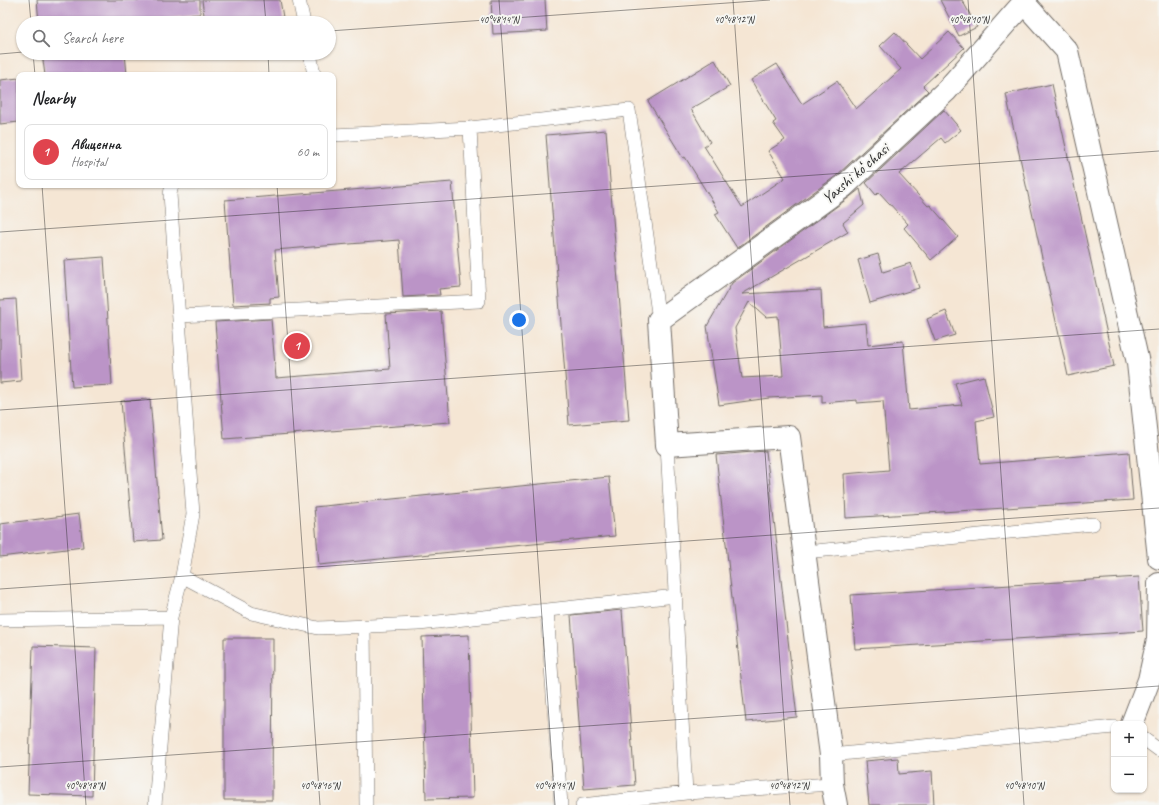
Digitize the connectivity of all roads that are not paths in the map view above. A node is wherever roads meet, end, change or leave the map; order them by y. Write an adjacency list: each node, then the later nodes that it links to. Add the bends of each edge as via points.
1 (299, 0): 3 (lane)
2 (1025, 1): 10 (street, Yaxshi koʻchasi, via 946,91 844,186); 14 (street, via 1067,51 1138,363)
3 (302, 16)
4 (311, 60): 5 (lane)
5 (313, 72)
6 (470, 128): 7 (lane); 9 (lane, via 479,301); 10 (lane, via 628,110)
7 (336, 135)
8 (171, 188): 9 (lane)
9 (179, 316): 15 (lane, via 193,514)
10 (659, 320): 11 (street)
11 (667, 445): 13 (street, via 790,437); 17 (lane)
12 (1093, 524): 13 (lane)
13 (805, 552): 26 (street)
14 (1159, 558)
15 (182, 576): 19 (lane); 21 (lane, via 251,613 318,628)
16 (1159, 584): 22 (street, via 1158,639 1149,680)
17 (676, 596): 18 (lane); 28 (lane)
18 (547, 610): 21 (lane, via 419,624); 31 (lane)
19 (171, 617): 20 (lane); 29 (lane)
20 (0, 620)
21 (364, 626): 30 (lane)
22 (1133, 721)
23 (1111, 727): 26 (lane)
24 (1147, 741): 25 (lane)
25 (1159, 750)
26 (831, 755): 27 (street)
27 (832, 784): 28 (lane); 33 (street)
28 (686, 793): 32 (lane)
29 (155, 805)
30 (366, 805)
31 (560, 805)
32 (582, 805)
33 (836, 805)

